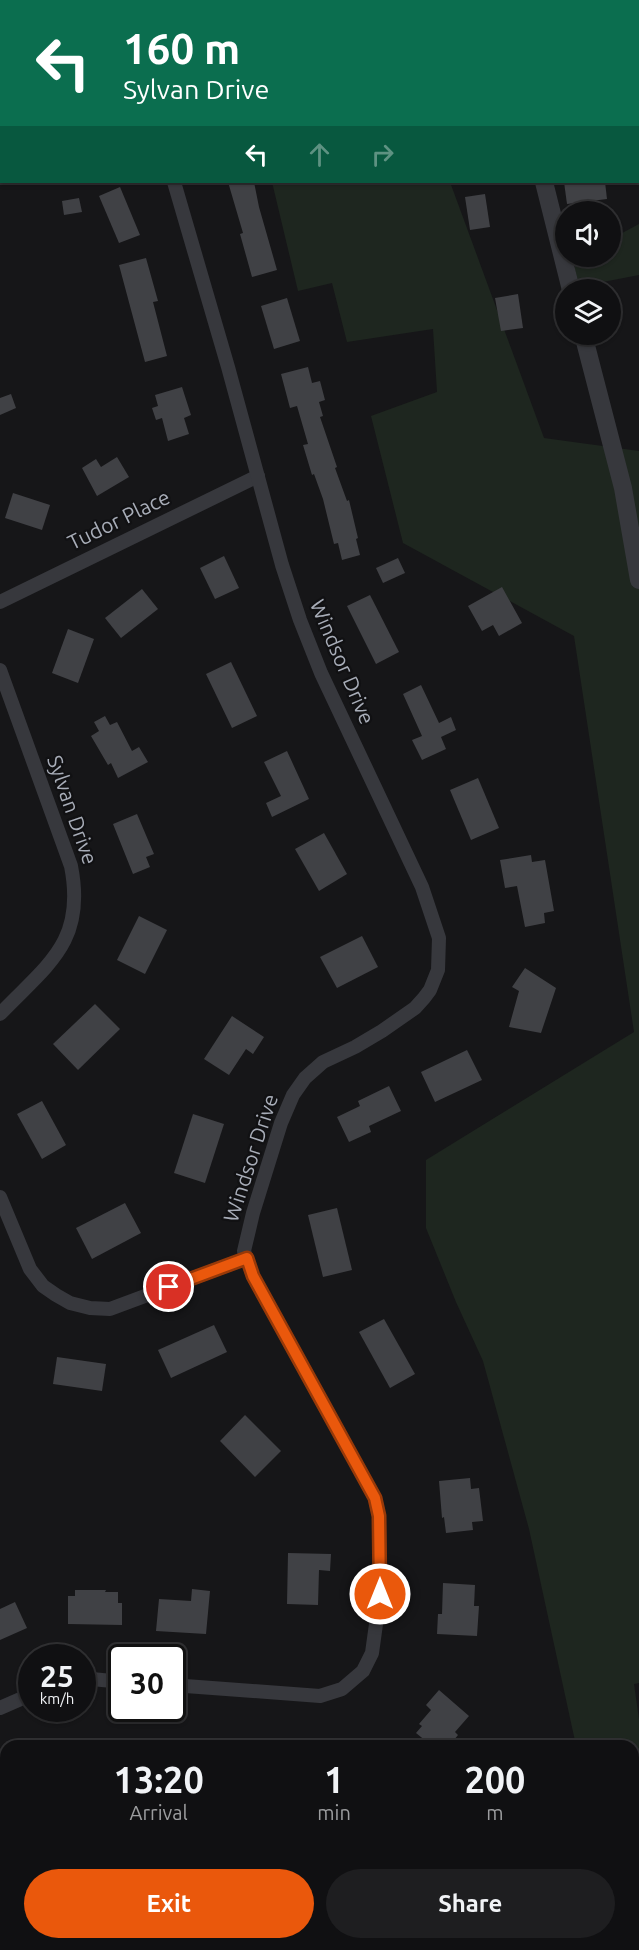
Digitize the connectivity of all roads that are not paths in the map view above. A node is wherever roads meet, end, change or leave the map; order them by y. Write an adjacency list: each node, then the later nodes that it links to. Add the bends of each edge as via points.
1 (174, 183): 5 (street, Windsor Drive)
2 (544, 183): 3 (street)
3 (568, 279)
4 (586, 345): 6 (street, via 623,488)
5 (258, 476): 7 (street, Tudor Place); 11 (street, Windsor Drive, via 300,620 422,887 437,928 440,953 434,980 415,1008 382,1031 322,1062 293,1095 253,1213 244,1251)
6 (639, 580)
7 (0, 602)
8 (0, 670): 9 (street, Sylvan Drive, via 71,866 75,902 66,939 55,958)
9 (0, 1014)
10 (0, 1197): 11 (street, via 36,1278 56,1296 80,1306 110,1309)
11 (247, 1258): 12 (street, Windsor Drive, via 253,1276 375,1498 379,1516 380,1594 372,1653 363,1671 342,1689 320,1696)
12 (186, 1686)
13 (18, 1700): 14 (street)
14 (0, 1708)

